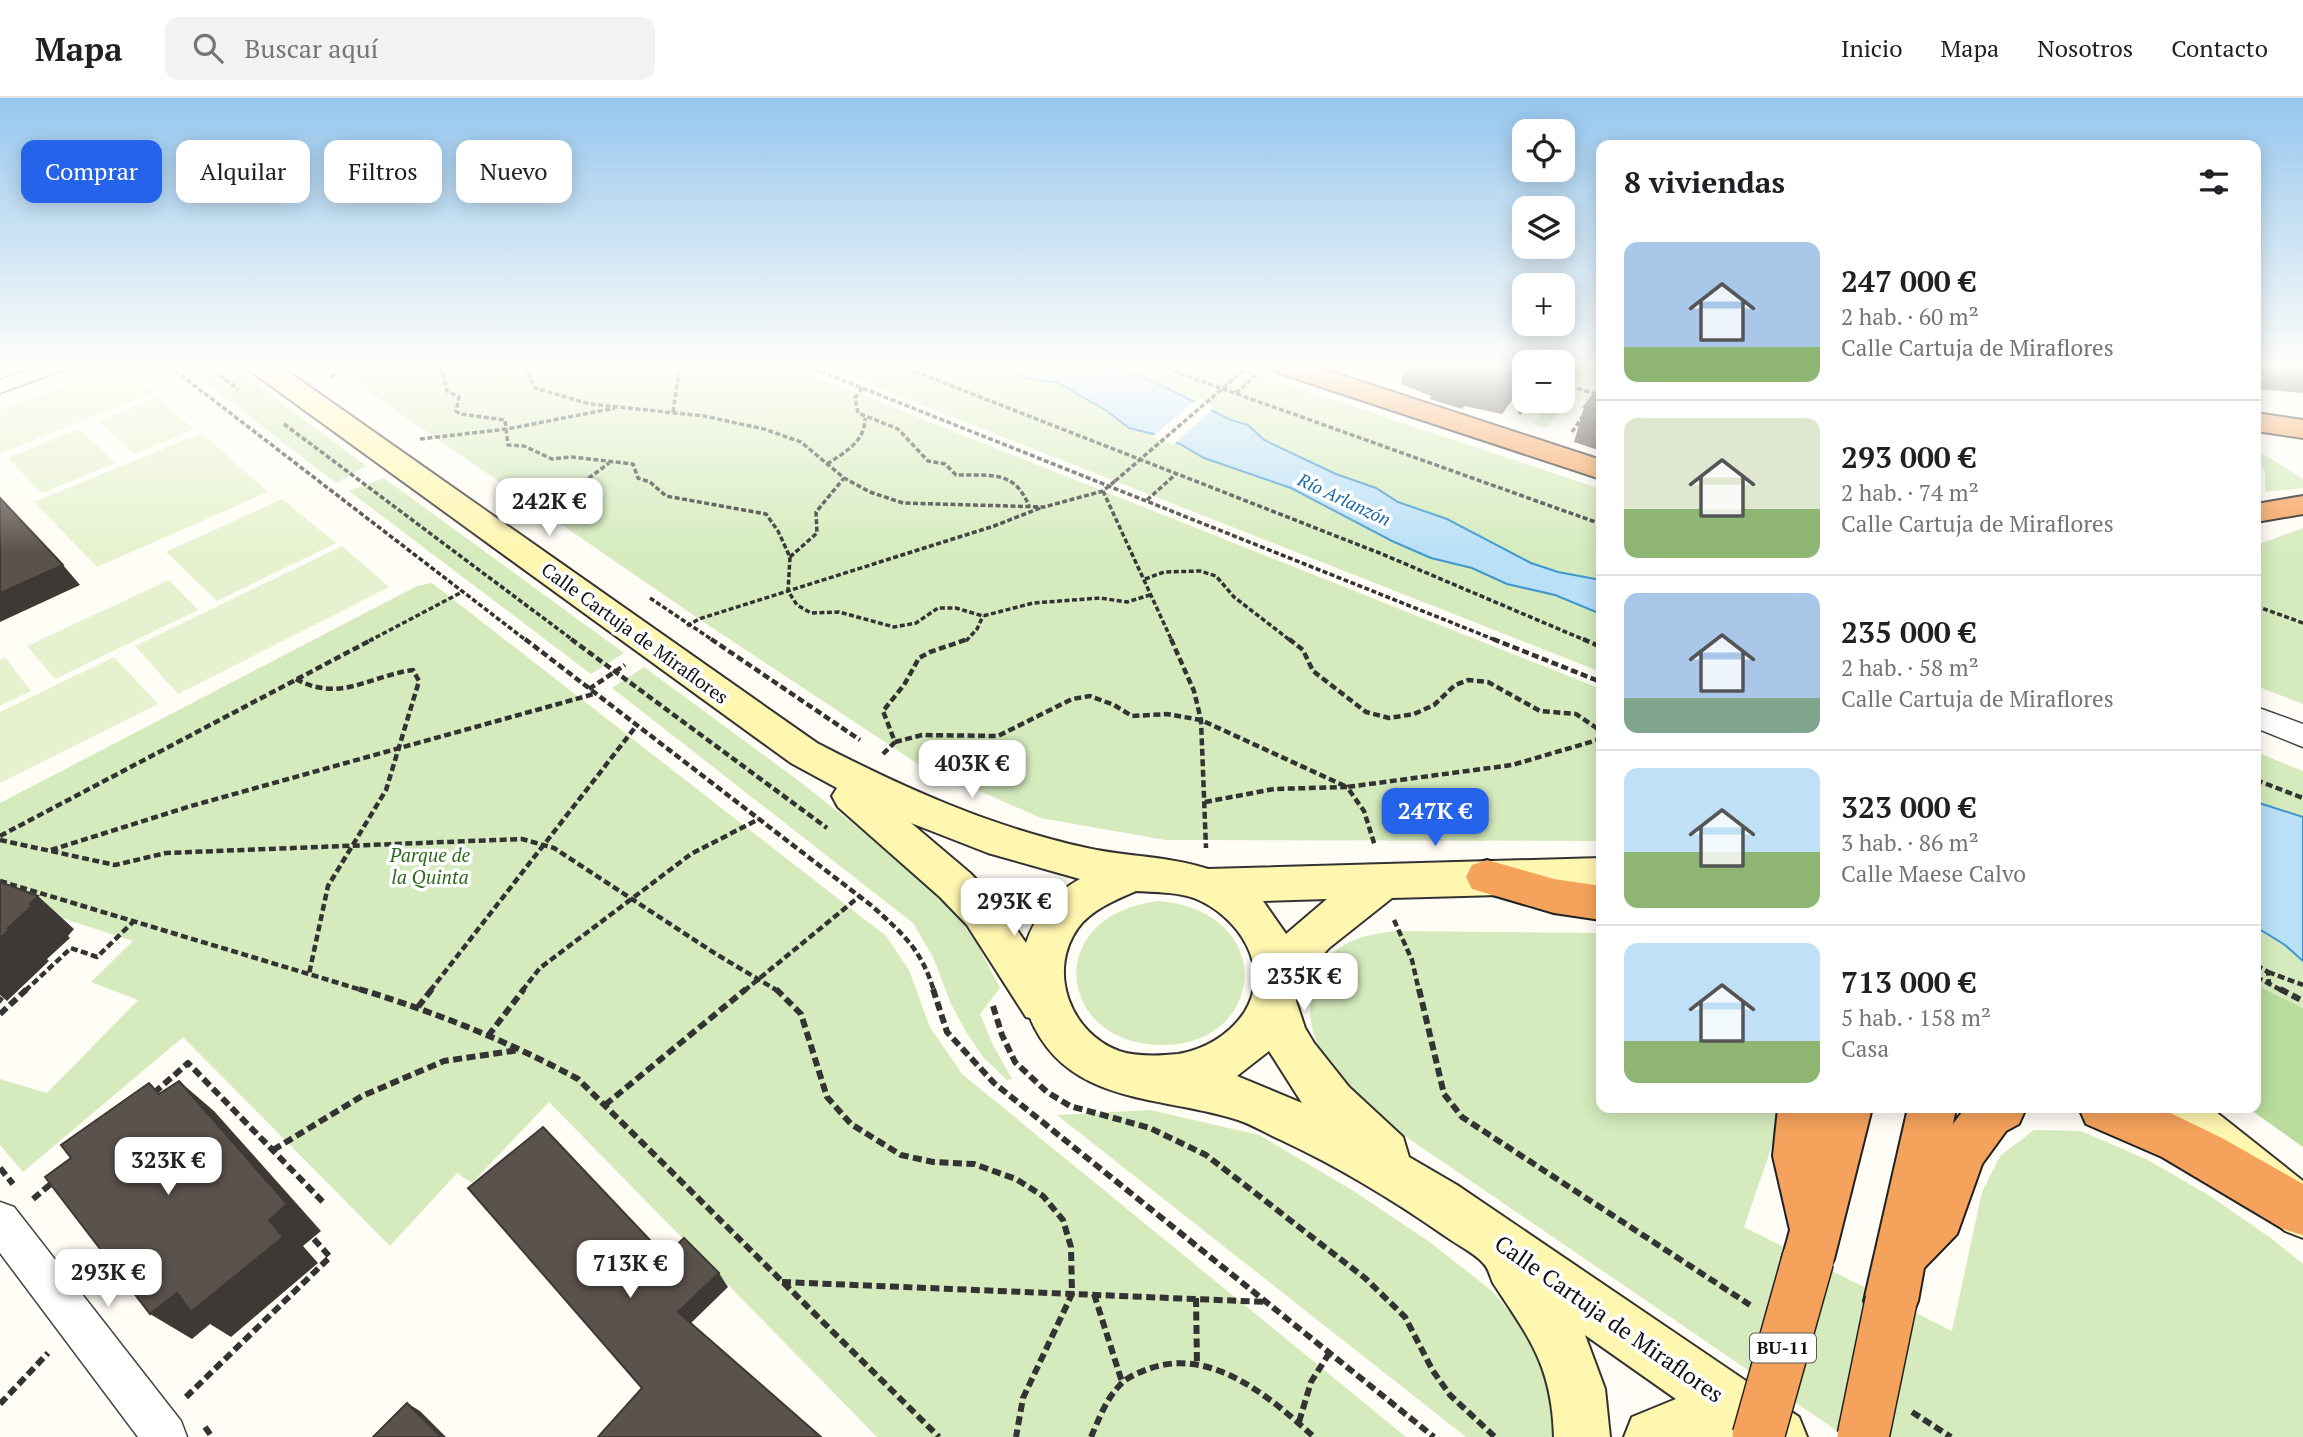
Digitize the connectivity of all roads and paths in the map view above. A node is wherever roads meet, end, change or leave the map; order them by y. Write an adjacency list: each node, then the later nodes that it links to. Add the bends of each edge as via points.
1 (250, 428): 37 (path)
2 (291, 428): 47 (path)
3 (350, 428): 61 (street, Calle Cartuja de Miraflores)
4 (761, 428): 19 (path, via 801,442)
5 (866, 428): 19 (path, via 862,438)
6 (896, 428): 29 (path, via 928,461 951,466 956,475 1018,482)
7 (964, 428): 23 (path)
8 (1062, 428): 21 (path)
9 (1176, 428): 23 (path, bridge)
10 (1335, 428): 33 (path)
11 (1478, 428): 20 (highway)
12 (1574, 428): 15 (path)
13 (506, 429): 16 (path); 18 (path, via 508,445 524,446 552,459)
14 (409, 431): 16 (path)
15 (1569, 436)
16 (420, 439): 17 (path)
17 (429, 446)
18 (610, 463): 27 (path, via 578,486); 34 (path, via 634,464 638,478 666,496 766,514)
19 (827, 464): 22 (path)
20 (1596, 468)
21 (1177, 473): 26 (path); 45 (path)
22 (844, 478): 29 (path, via 903,503); 34 (path, via 816,512 817,533)
23 (1110, 486): 24 (path); 26 (path)
24 (1103, 491): 30 (path); 35 (path)
25 (501, 495): 27 (path)
26 (1146, 500): 49 (path)
27 (511, 503): 31 (path)
28 (2303, 505): 32 (highway)
29 (1029, 506): 30 (path)
30 (1044, 506): 36 (path)
31 (522, 510)
32 (2261, 512)
33 (1596, 522)
34 (790, 557): 36 (path)
35 (1145, 579): 39 (path); 55 (path, via 1164,572 1200,571 1216,576 1234,597 1303,650 1313,671 1366,712 1389,718 1414,714 1468,680 1488,682 1541,711 1576,714)
36 (788, 591): 41 (path, via 797,606 811,613 839,612 894,627 916,623 938,608); 43 (path)
37 (462, 592): 48 (path); 50 (path)
38 (645, 594): 43 (path)
39 (1150, 595): 41 (path, via 1127,602 1100,598 1033,603); 53 (path, via 1194,691)
40 (2261, 608): 42 (path)
41 (983, 616): 58 (path, via 968,641 920,657 905,684 888,701 883,711)
42 (2303, 623)
43 (689, 625): 44 (path); 60 (path)
44 (681, 630)
45 (1596, 645)
46 (635, 659): 47 (path)
47 (615, 672): 50 (path); 68 (path)
48 (296, 679): 59 (path, via 310,690 328,692 413,670 419,681); 69 (path)
49 (1596, 680)
50 (589, 689): 51 (path)
51 (595, 694): 54 (path); 59 (path)
52 (2261, 719): 56 (street)
53 (1201, 720): 58 (path, via 1167,714 1132,716 1090,696 1072,699 999,736 922,734); 64 (path); 66 (path)
54 (637, 725): 67 (path); 70 (path)
55 (1596, 728)
56 (2303, 736)
57 (1596, 740): 64 (path, via 1512,765)
58 (895, 742): 62 (path, via 882,754)
59 (401, 747): 71 (path, via 386,790); 72 (path)
60 (871, 747)
61 (804, 753): 74 (street, Calle Cartuja de Miraflores, via 873,792 937,820 1010,846); 94 (street, Calle Cartuja de Miraflores, via 982,912)
62 (891, 760)
63 (2261, 781): 65 (path)
64 (1347, 787): 66 (path, via 1274,789); 78 (path, via 1364,811 1377,851)
65 (2303, 798)
66 (1205, 802): 73 (path)
67 (759, 819): 79 (path); 80 (path, via 691,854)
68 (834, 833)
69 (0, 838): 72 (path)
70 (543, 845): 71 (path, via 522,839); 80 (path); 93 (path)
71 (354, 846): 72 (path, via 166,853 115,865); 85 (path, via 328,886)
72 (49, 851)
73 (1207, 858): 74 (street, via 1182,878); 78 (street); 90 (street, via 1266,935)
74 (1132, 874): 94 (street, via 1092,892 1065,914 1046,942 1039,974)
75 (1596, 875): 76 (street)
76 (1487, 877): 78 (street); 81 (highway)
77 (0, 881): 82 (path)
78 (1381, 884): 90 (street, via 1294,952); 122 (path, via 1412,960 1444,1094 1462,1118)
79 (860, 896): 86 (path); 121 (path, via 909,939 927,969 947,1032 968,1058)
80 (633, 900): 86 (path); 96 (path, via 540,968)
81 (1596, 902)
82 (134, 922): 85 (path); 95 (path, via 97,957 71,948)
83 (2261, 968): 84 (path)
84 (2268, 972): 88 (path); 89 (path)
85 (309, 974): 93 (path)
86 (761, 979): 100 (path); 118 (path, via 801,1014 827,1097 851,1124 901,1155 974,1164 1016,1179 1043,1196 1063,1220 1071,1247)
87 (2261, 980): 88 (path)
88 (2269, 984): 92 (path)
89 (2303, 985)
90 (1276, 988): 98 (street, via 1257,1032 1229,1058 1192,1074); 109 (street, Calle Cartuja de Miraflores, via 1287,1041 1322,1090)
91 (992, 1000): 137 (path, via 1015,1062 1047,1092 1070,1106 1150,1128 1206,1155 1365,1278 1405,1317 1450,1395)
92 (2303, 1001)
93 (418, 1007): 96 (path)
94 (1045, 1007): 98 (street, via 1067,1042 1104,1066)
95 (0, 1014)
96 (488, 1036): 97 (path)
97 (522, 1049): 100 (path, via 578,1079); 107 (path, via 444,1060 362,1096)
98 (1150, 1078): 109 (street, Calle Cartuja de Miraflores, via 1245,1100 1346,1146)
99 (148, 1098): 107 (path, via 188,1063)
100 (605, 1105): 117 (path)
101 (1802, 1113): 115 (highway, via 1798,1156)
102 (1847, 1113): 115 (highway, BU-11)
103 (1931, 1113): 116 (highway)
104 (1993, 1113): 116 (highway, via 1961,1152 1939,1216)
105 (2117, 1113): 112 (highway, via 2211,1158)
106 (2181, 1113): 112 (street)
107 (273, 1150): 110 (path)
108 (58, 1177): 111 (path)
109 (1439, 1202): 113 (street, Calle Cartuja de Miraflores)
110 (324, 1203)
111 (14, 1212): 131 (street)
112 (2302, 1212)
113 (1483, 1232): 138 (street, via 1534,1292 1558,1331 1575,1377); 141 (street, Calle Cartuja de Miraflores)
114 (313, 1238): 127 (path, via 330,1257)
115 (1812, 1245): 140 (highway, BU-11, bridge)
116 (1895, 1279): 130 (highway, bridge)
117 (782, 1282): 118 (path); 132 (path)
118 (1072, 1294): 119 (path); 133 (path, via 1023,1398)
119 (1094, 1294): 120 (path); 126 (path)
120 (1196, 1298): 121 (path); 125 (path)
121 (1268, 1302): 123 (path)
122 (1754, 1308)
123 (1330, 1352): 129 (path, via 1311,1382); 136 (path)
124 (48, 1353): 128 (path)
125 (1197, 1364): 126 (path, via 1166,1362); 129 (path, via 1245,1385)
126 (1122, 1382): 134 (path)
127 (185, 1399)
128 (0, 1404)
129 (1299, 1422): 135 (path)
130 (1884, 1422): 142 (path)
131 (165, 1437)
132 (939, 1437)
133 (1016, 1437)
134 (1091, 1437)
135 (1314, 1437)
136 (1434, 1437)
137 (1495, 1437)
138 (1582, 1437)
139 (1652, 1437): 141 (street, via 1698,1423 1729,1424)
140 (1758, 1437)
141 (1779, 1437)
142 (1951, 1437)

